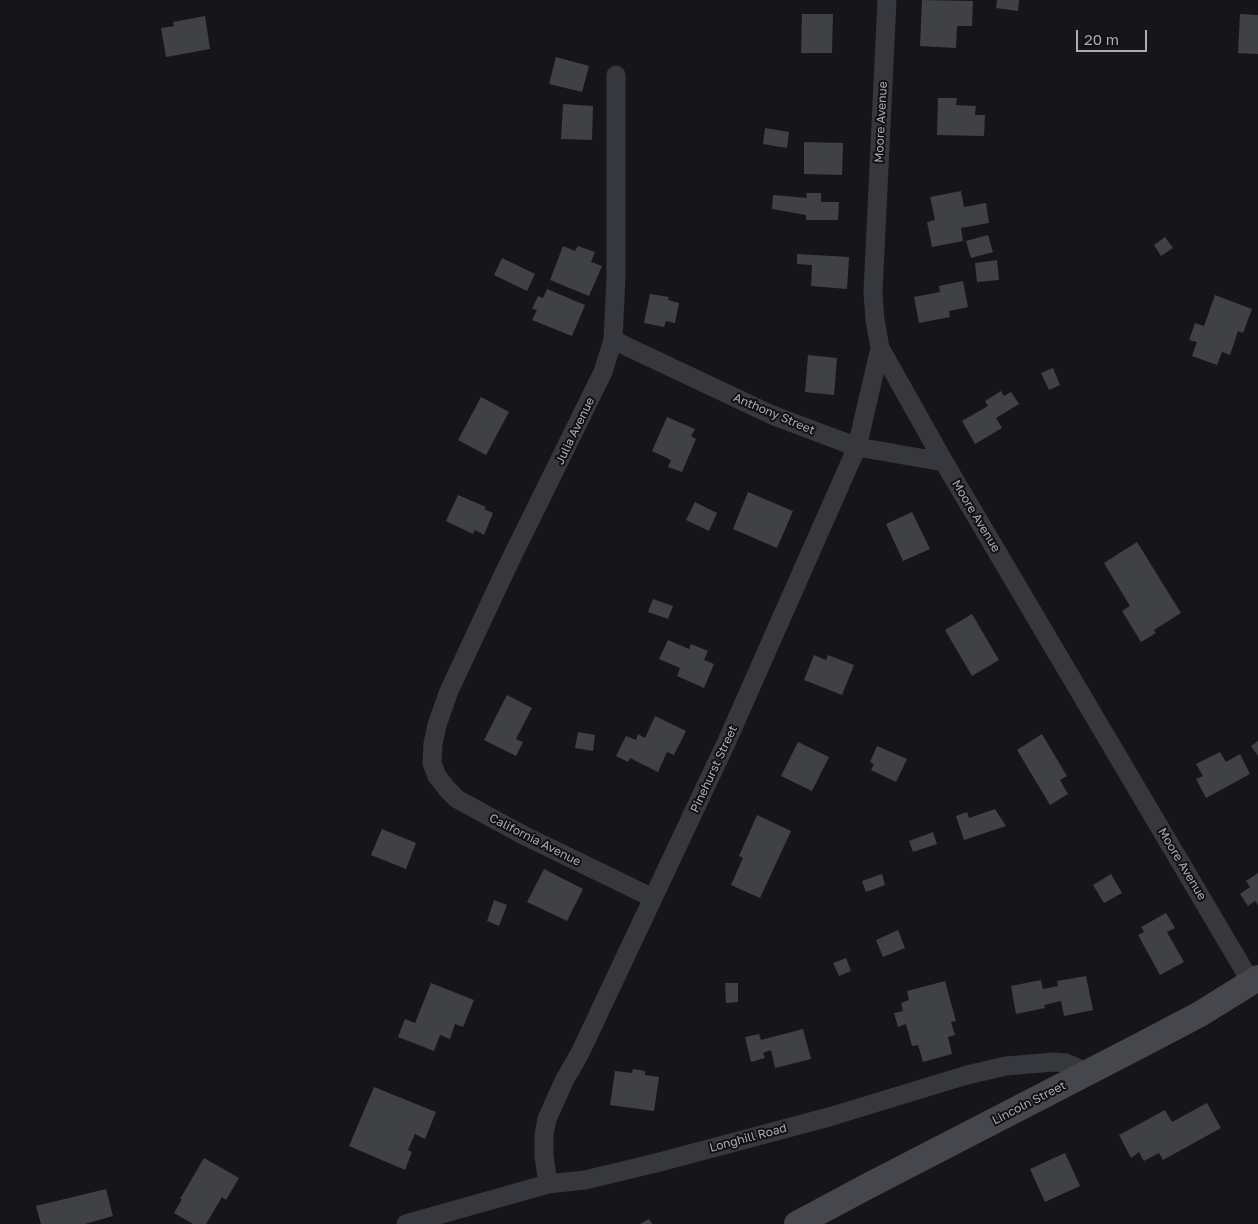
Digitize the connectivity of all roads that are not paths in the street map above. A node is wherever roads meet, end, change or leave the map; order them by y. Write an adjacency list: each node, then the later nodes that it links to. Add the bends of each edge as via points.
1 (887, 0): 4 (street, Moore Avenue, via 874,292)
2 (616, 75): 3 (street, Julia Avenue)
3 (613, 340): 5 (street, Anthony Street, via 772,415); 7 (street, Julia Avenue, via 604,372 449,691 437,725)
4 (880, 348): 5 (street, Pinehurst Street); 6 (street, Moore Avenue)
5 (858, 447): 6 (street, Anthony Street); 8 (street, Pinehurst Street)
6 (944, 462): 9 (street, Moore Avenue)
7 (432, 763): 8 (street, California Avenue, via 442,782 458,799 523,835)
8 (653, 898): 11 (street, Pinehurst Street, via 546,1119 544,1156)
9 (1255, 980): 10 (main road, Lincoln Street, via 1200,1014)
10 (1089, 1073): 11 (street, Longhill Road, via 1066,1063 1006,1066 608,1176); 13 (main road, Lincoln Street)
11 (548, 1184): 12 (street, Longhill Road)
12 (406, 1224)
13 (797, 1224)

